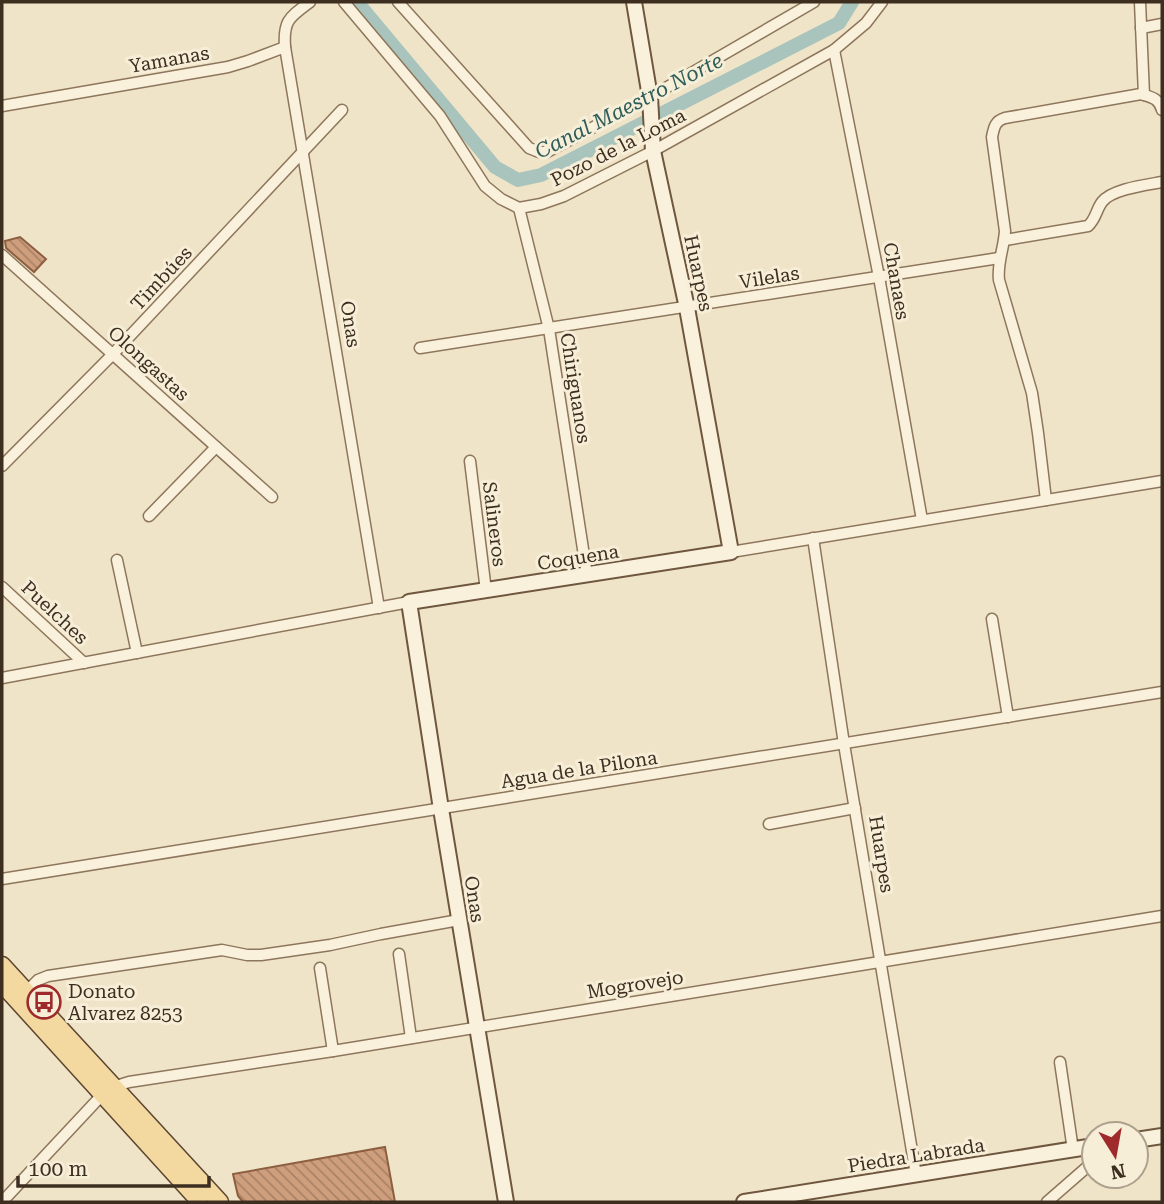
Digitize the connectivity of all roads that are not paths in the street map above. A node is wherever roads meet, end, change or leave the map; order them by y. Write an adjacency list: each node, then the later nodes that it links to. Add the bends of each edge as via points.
1 (310, 2): 10 (street, via 287,23)
2 (344, 2): 20 (street, via 440,116 485,186)
3 (398, 2): 13 (street, Pozo de la Loma, via 529,148 539,152 554,149)
4 (634, 2): 13 (main road, Huarpes)
5 (814, 2): 13 (street, Pozo de la Loma)
6 (882, 2): 11 (street, Pozo de la Loma, via 866,23)
7 (1140, 2): 9 (street)
8 (1162, 24): 9 (street)
9 (1141, 27): 12 (street)
10 (285, 47): 14 (street, Yamanas, via 228,66); 18 (street, Onas)
11 (834, 50): 17 (street, Pozo de la Loma); 24 (street, Chanaes)
12 (1144, 95): 16 (street, via 1158,101); 21 (street, via 999,120 992,137)
13 (650, 97): 17 (main road, Huarpes)
14 (2, 106)
15 (342, 110): 18 (street, Timbúes)
16 (1162, 110)
17 (653, 151): 20 (street, Pozo de la Loma, via 564,197); 25 (main road, Huarpes)
18 (302, 152): 28 (street, Timbúes); 44 (street, Onas)
19 (1162, 182): 21 (street, via 1107,197 1088,226)
20 (519, 208): 26 (street, Chiriguanos)
21 (1004, 240): 23 (street)
22 (2, 256): 28 (street, Olongastas)
23 (999, 258): 24 (street, Vilelas); 34 (street, via 999,280 1032,393)
24 (879, 277): 25 (street, Vilelas); 36 (street, Chanaes)
25 (687, 308): 26 (street, Vilelas); 38 (main road, Huarpes)
26 (549, 329): 27 (street, Vilelas); 40 (street, Chiriguanos)
27 (420, 348)
28 (113, 354): 29 (street, Olongastas); 31 (street, Timbúes)
29 (216, 447): 33 (street, Olongastas); 35 (street)
30 (470, 461): 42 (street, Salineros)
31 (2, 467)
32 (1162, 481): 34 (street, Coquena)
33 (271, 497)
34 (1046, 500): 36 (street, Coquena)
35 (149, 516)
36 (922, 520): 37 (street, Coquena)
37 (813, 538): 38 (street, Coquena); 51 (street, Huarpes)
38 (731, 552): 40 (main road, Coquena)
39 (117, 560): 46 (street)
40 (587, 575): 42 (main road, Coquena)
41 (2, 587): 47 (street, Puelches)
42 (486, 591): 43 (main road, Coquena)
43 (409, 602): 44 (street, Coquena); 53 (main road, Onas)
44 (379, 608): 46 (street, Coquena)
45 (992, 619): 50 (street)
46 (137, 653): 47 (street, Coquena)
47 (84, 663): 48 (street, Coquena)
48 (2, 678)
49 (1162, 692): 50 (street, Agua de la Pilona)
50 (1008, 717): 51 (street, Agua de la Pilona)
51 (844, 744): 52 (street, Huarpes); 53 (street, Agua de la Pilona)
52 (855, 808): 54 (street); 59 (street, Huarpes)
53 (441, 809): 55 (street, Agua de la Pilona); 57 (main road, Onas)
54 (769, 824)
55 (2, 879)
56 (1162, 916): 59 (street, Mogrovejo)
57 (459, 920): 63 (street, via 261,955 222,950 48,976); 64 (main road, Onas)
58 (399, 954): 65 (street)
59 (880, 962): 64 (street, Mogrovejo); 72 (street, Huarpes)
60 (2, 964): 63 (main road)
61 (320, 968): 66 (street)
62 (2, 984): 68 (main road)
63 (26, 992): 68 (main road)
64 (477, 1027): 65 (street, Mogrovejo); 77 (main road, Onas)
65 (411, 1038): 66 (street, Mogrovejo)
66 (333, 1051): 68 (street, Mogrovejo, via 129,1082)
67 (1060, 1062): 70 (street)
68 (107, 1091): 74 (street); 75 (main road); 76 (main road)
69 (1080, 1149): 70 (main road, Piedra Labrada)
70 (1073, 1150): 72 (main road, Piedra Labrada)
71 (1080, 1173): 79 (street)
72 (916, 1175): 73 (main road, Piedra Labrada)
73 (779, 1200): 78 (main road, Piedra Labrada)
74 (2, 1202)
75 (200, 1202)
76 (220, 1202)
77 (506, 1202)
78 (744, 1202)
79 (1047, 1202)

